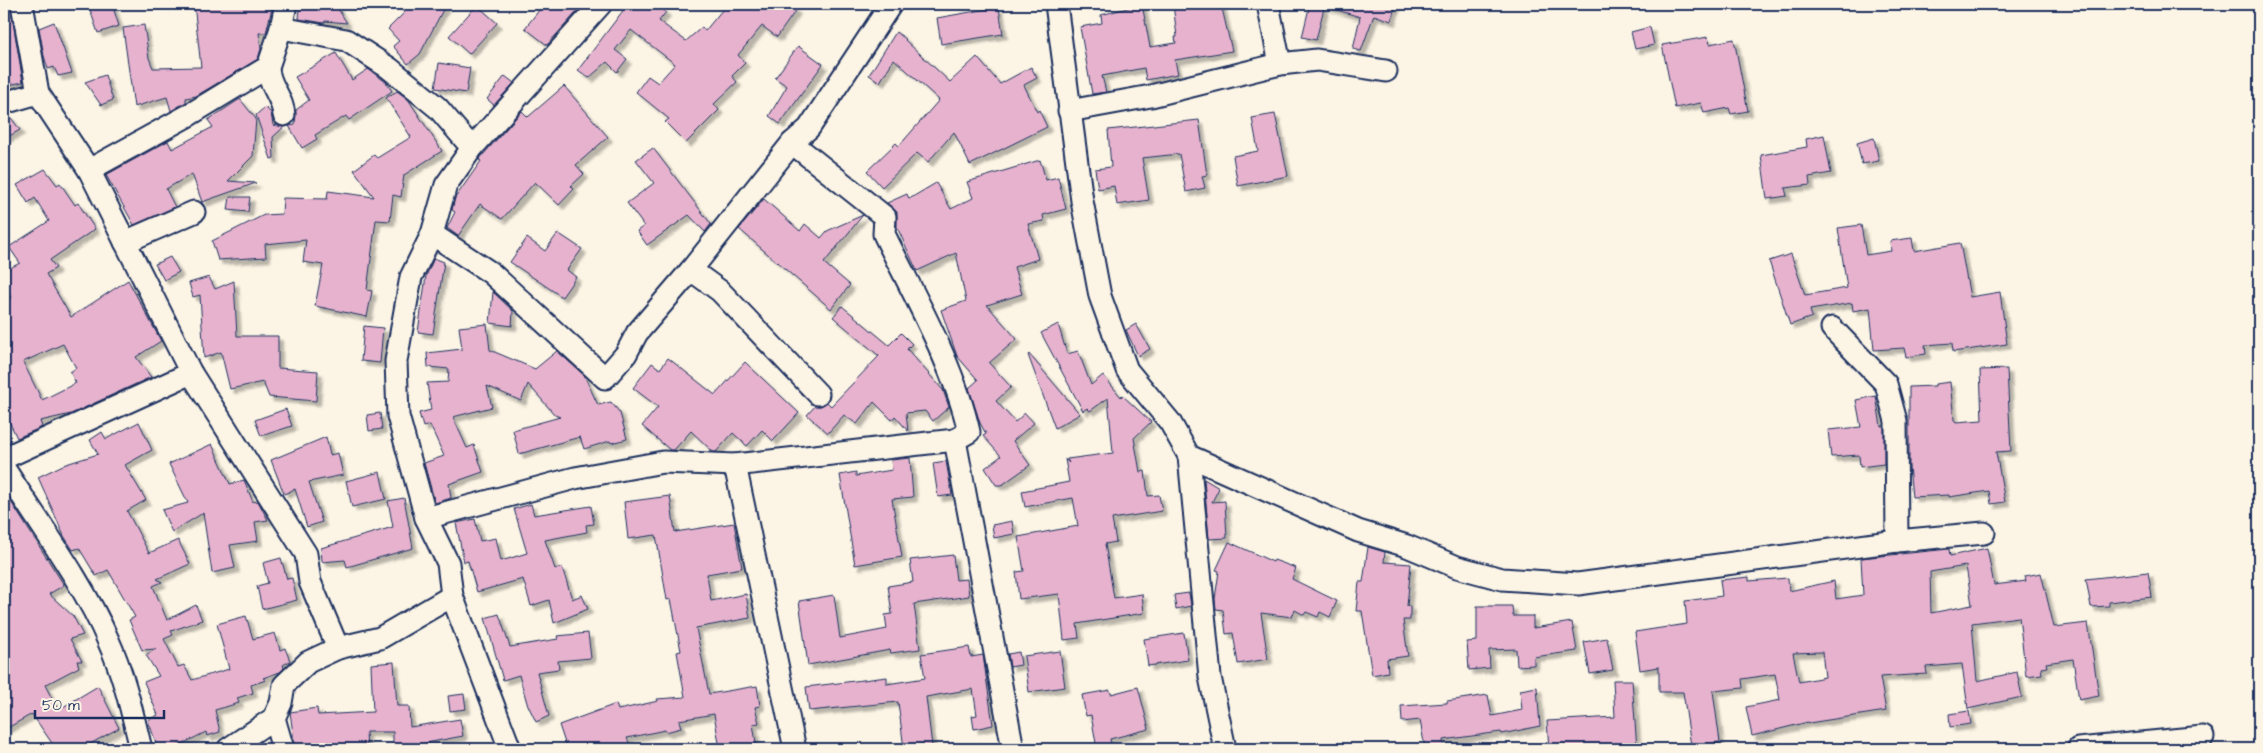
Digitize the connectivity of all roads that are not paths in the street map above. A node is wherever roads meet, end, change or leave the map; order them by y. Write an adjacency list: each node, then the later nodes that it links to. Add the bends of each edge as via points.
1 (22, 4): 11 (street)
2 (286, 4): 7 (street)
3 (601, 4): 16 (street)
4 (891, 4): 15 (street, via 809,128)
5 (1056, 4): 13 (street)
6 (1268, 4): 8 (street)
7 (281, 28): 9 (street); 16 (street, via 346,40 389,68 438,108)
8 (1280, 64): 10 (street, via 1317,60); 13 (street, via 1151,96)
9 (268, 67): 14 (street, via 269,82 278,91); 17 (street)
10 (1386, 71)
11 (38, 93): 12 (street); 17 (street)
12 (4, 103)
13 (1069, 111): 26 (street, via 1083,210 1100,296 1110,326 1126,370 1170,422)
14 (284, 114)
15 (792, 143): 21 (street); 25 (street, via 885,217 884,234 929,326 964,411 969,432)
16 (472, 148): 19 (street, via 446,185)
17 (89, 170): 20 (street)
18 (194, 212): 20 (street)
19 (432, 234): 21 (street, via 491,273 605,378 626,354 637,333); 30 (street, via 411,277 396,361 398,416)
20 (125, 242): 23 (street)
21 (691, 270): 24 (street, via 720,291)
22 (1832, 328): 32 (street, via 1886,384 1896,420)
23 (191, 373): 27 (street); 34 (street, via 306,554 310,582)
24 (818, 394)
25 (955, 440): 28 (street); 42 (street)
26 (1188, 456): 32 (street, via 1358,531 1408,546 1457,567 1502,579 1578,584); 43 (street, via 1210,677)
27 (4, 458)
28 (735, 465): 30 (street, via 663,462 575,478); 41 (street)
29 (4, 468): 37 (street, via 90,604 108,640 123,676)
30 (426, 518): 33 (street, via 448,563)
31 (1984, 533): 32 (street)
32 (1897, 541)
33 (452, 596): 34 (street, via 380,638); 40 (street)
34 (338, 648): 35 (street, via 308,662 284,685)
35 (274, 718): 38 (street); 39 (street)
36 (2203, 737): 44 (street)
37 (141, 749)
38 (228, 749)
39 (283, 749)
40 (510, 749)
41 (795, 749)
42 (1013, 749)
43 (1225, 749)
44 (2078, 749)

